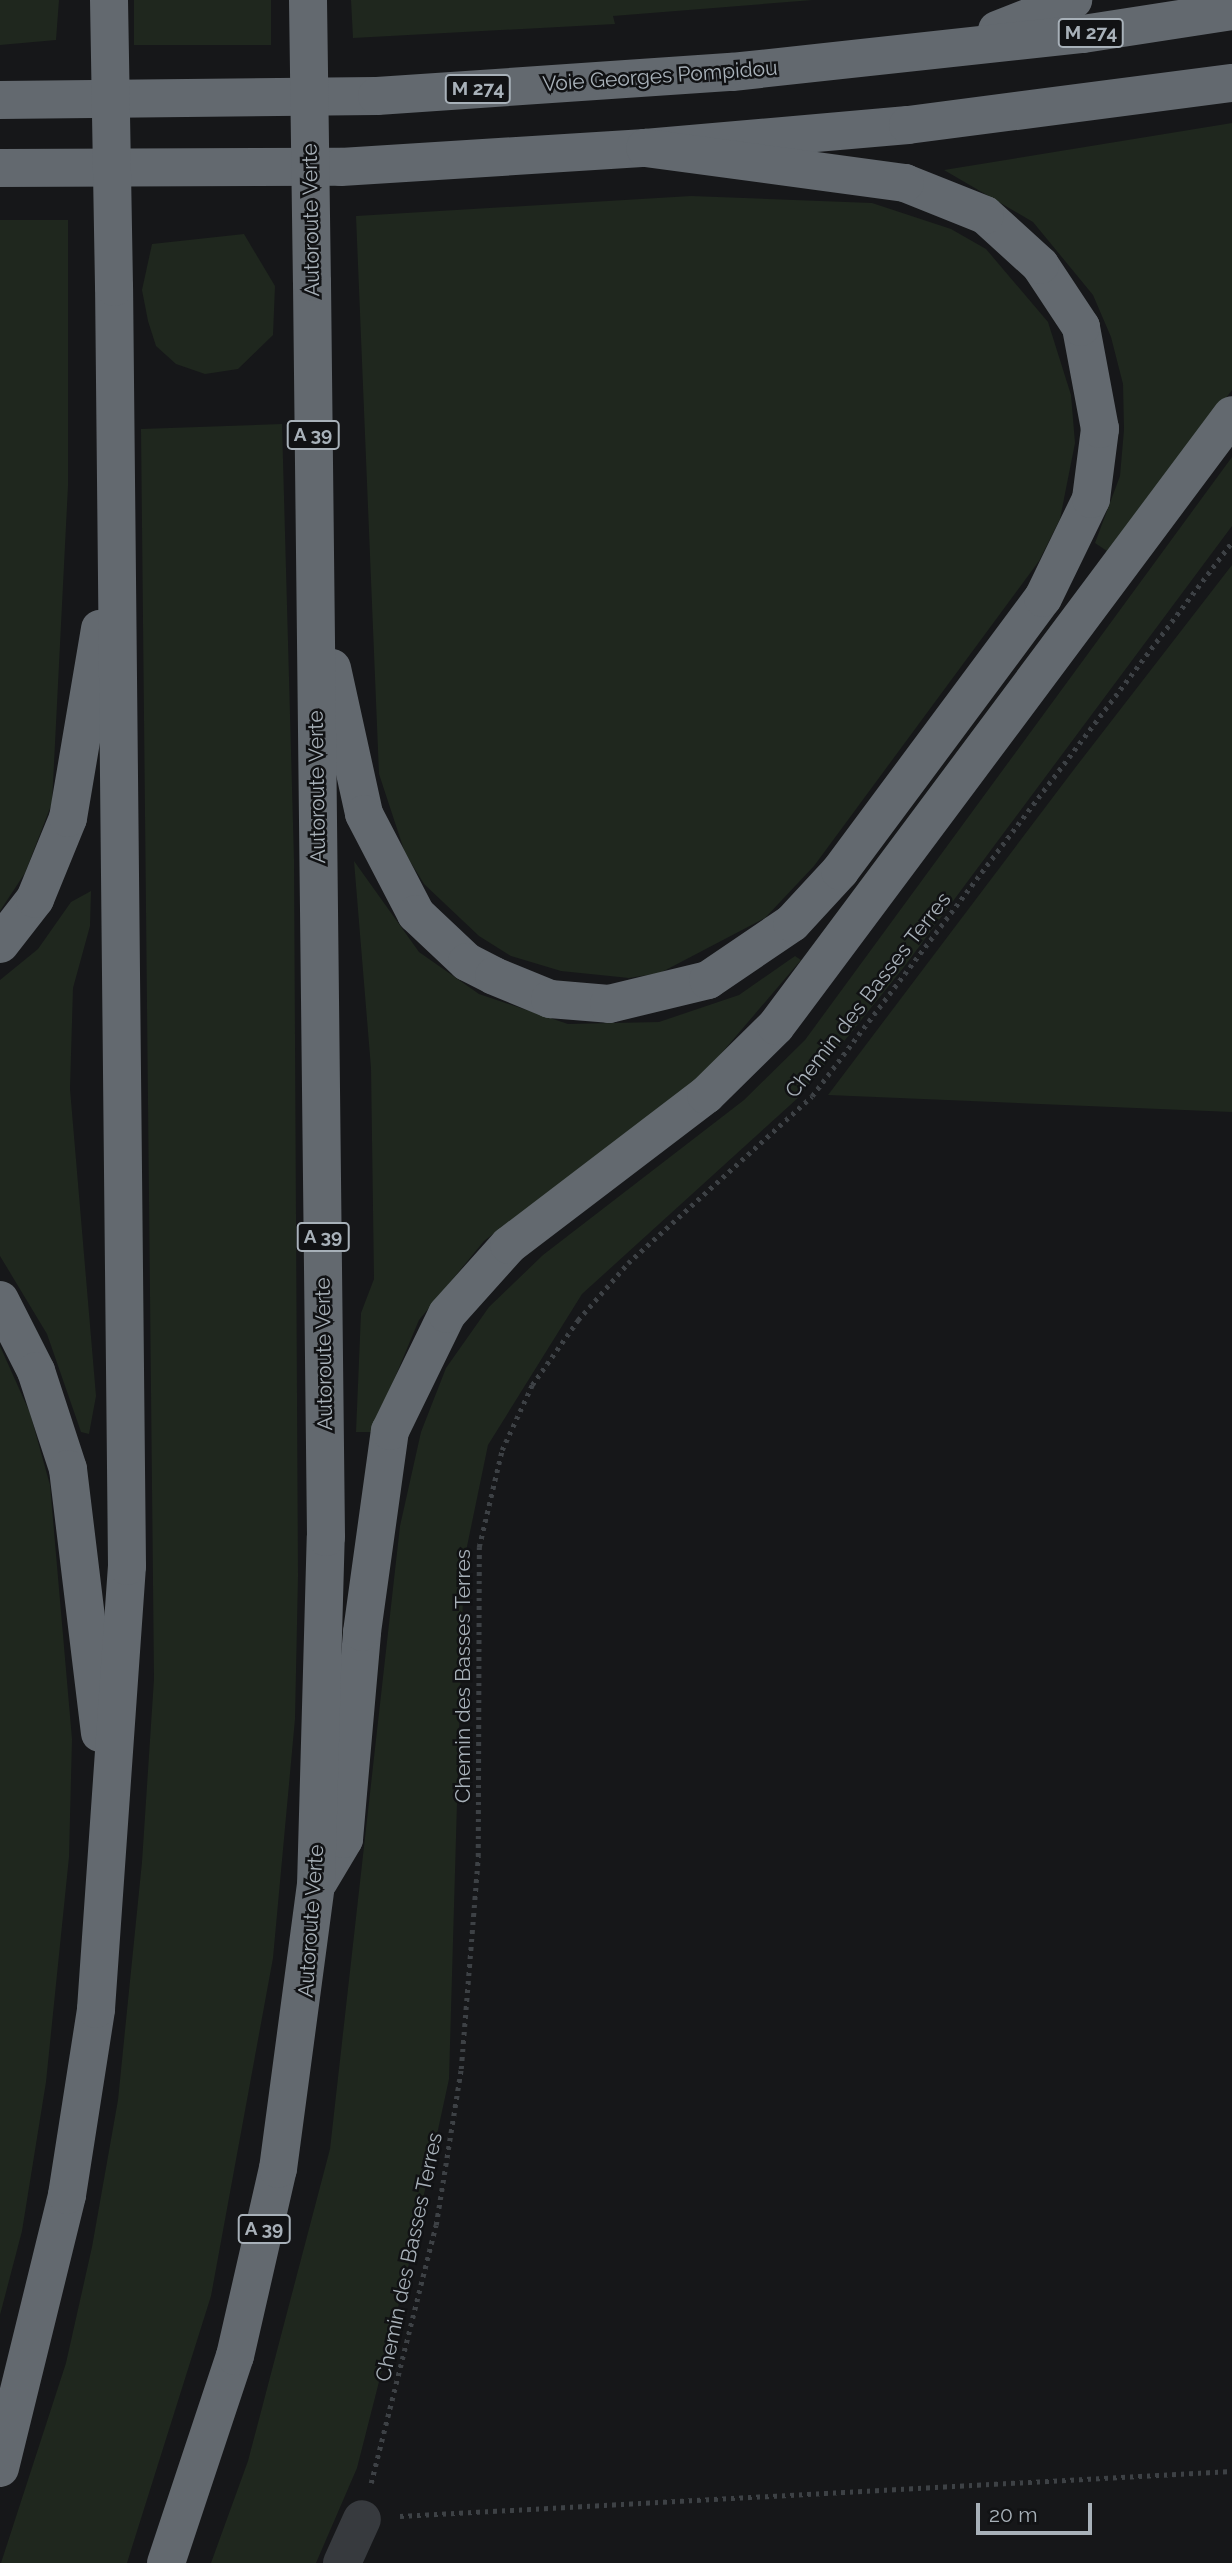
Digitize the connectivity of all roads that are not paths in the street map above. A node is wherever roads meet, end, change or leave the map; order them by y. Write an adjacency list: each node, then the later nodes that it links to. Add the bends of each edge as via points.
1 (109, 0): 13 (highway, bridge)
2 (307, 0): 14 (highway, Autoroute Verte / A 39, bridge)
3 (1073, 0): 5 (highway)
4 (1232, 11): 5 (highway, Voie Georges Pompidou / M 274)
5 (948, 48): 7 (highway, Voie Georges Pompidou / M 274, via 732,72 377,96)
6 (1232, 83): 8 (highway, via 908,125)
7 (2, 99)
8 (645, 148): 10 (highway, via 341,167); 14 (highway, via 872,176 959,201 985,215 1040,265 1081,327 1091,358 1099,399 1097,466 1064,562 840,871 792,923 736,966 648,999 550,999 467,962 416,914 374,845)
9 (0, 167): 10 (highway)
10 (42, 169): 11 (highway)
11 (0, 176)
12 (1232, 415): 18 (highway, via 776,1026 706,1095 509,1245 447,1314 390,1431 362,1632 344,1839)
13 (116, 533): 15 (highway, via 68,818 34,899); 17 (highway, via 127,1566)
14 (314, 588): 18 (highway, Autoroute Verte / A 39, via 326,1524)
15 (0, 944)
16 (0, 1300): 17 (highway, via 36,1371 68,1469)
17 (113, 1827): 19 (highway, via 96,2009 67,2195)
18 (316, 1885): 21 (highway, Autoroute Verte / A 39, via 278,2169 235,2356)
19 (0, 2468)
20 (362, 2519): 22 (street)
21 (166, 2563)
22 (342, 2563)

